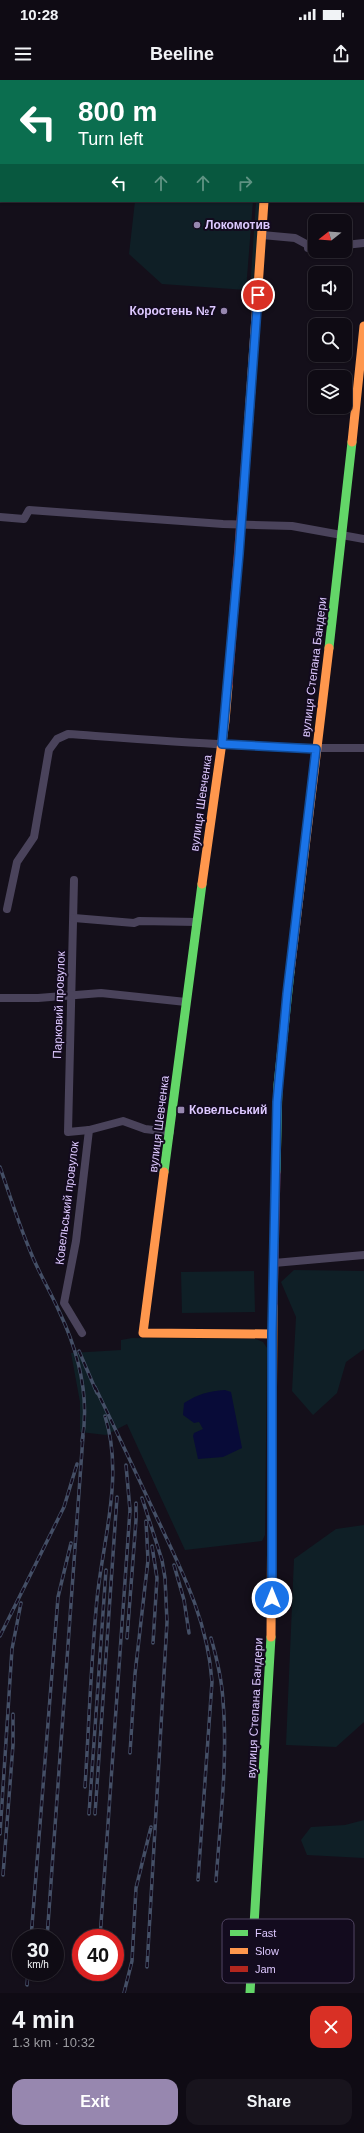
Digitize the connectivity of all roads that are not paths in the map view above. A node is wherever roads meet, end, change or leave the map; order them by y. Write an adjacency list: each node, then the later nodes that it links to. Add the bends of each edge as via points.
1 (264, 202): 2 (street, вулиця Шевченка)
2 (262, 235): 4 (street, via 295,238); 9 (street, вулиця Шевченка)
3 (364, 243): 5 (street)
4 (308, 244)
5 (352, 244)
6 (364, 326): 7 (street, вулиця Степана Бандери)
7 (360, 394): 10 (street, вулиця Степана Бандери)
8 (0, 517): 9 (street, via 24,518 29,510)
9 (241, 524): 10 (street, via 292,526); 12 (street, вулиця Шевченка)
10 (342, 536): 11 (street); 14 (street, вулиця Степана Бандери)
11 (364, 539)
12 (222, 744): 14 (street); 16 (street, via 68,734 57,739 49,750 34,837 17,862); 18 (street, вулиця Шевченка)
13 (364, 748): 14 (street)
14 (316, 749): 25 (street, вулиця Степана Бандери, via 278,1085)
15 (74, 880): 17 (street, Парковий провулок)
16 (7, 909)
17 (74, 918): 18 (street, via 134,923); 19 (street, Парковий провулок)
18 (197, 922): 21 (street, вулиця Шевченка)
19 (72, 995): 20 (street); 21 (street, via 101,993); 22 (street, Парковий провулок, via 69,1021 68,1132)
20 (0, 998)
21 (186, 1002): 23 (street, вулиця Шевченка)
22 (89, 1130): 23 (street, Ковельський провулок, via 123,1121 145,1129); 26 (street, Ковельський провулок, via 77,1234 64,1303)
23 (170, 1132): 27 (street, вулиця Шевченка, via 143,1334)
24 (364, 1255): 25 (street)
25 (274, 1264): 27 (street, вулиця Степана Бандери)
26 (82, 1333)
27 (272, 1334): 28 (street, вулиця Степана Бандери, via 272,1629)
28 (254, 1919)
29 (251, 1983): 30 (street, вулиця Степана Бандери)
30 (250, 1993)

